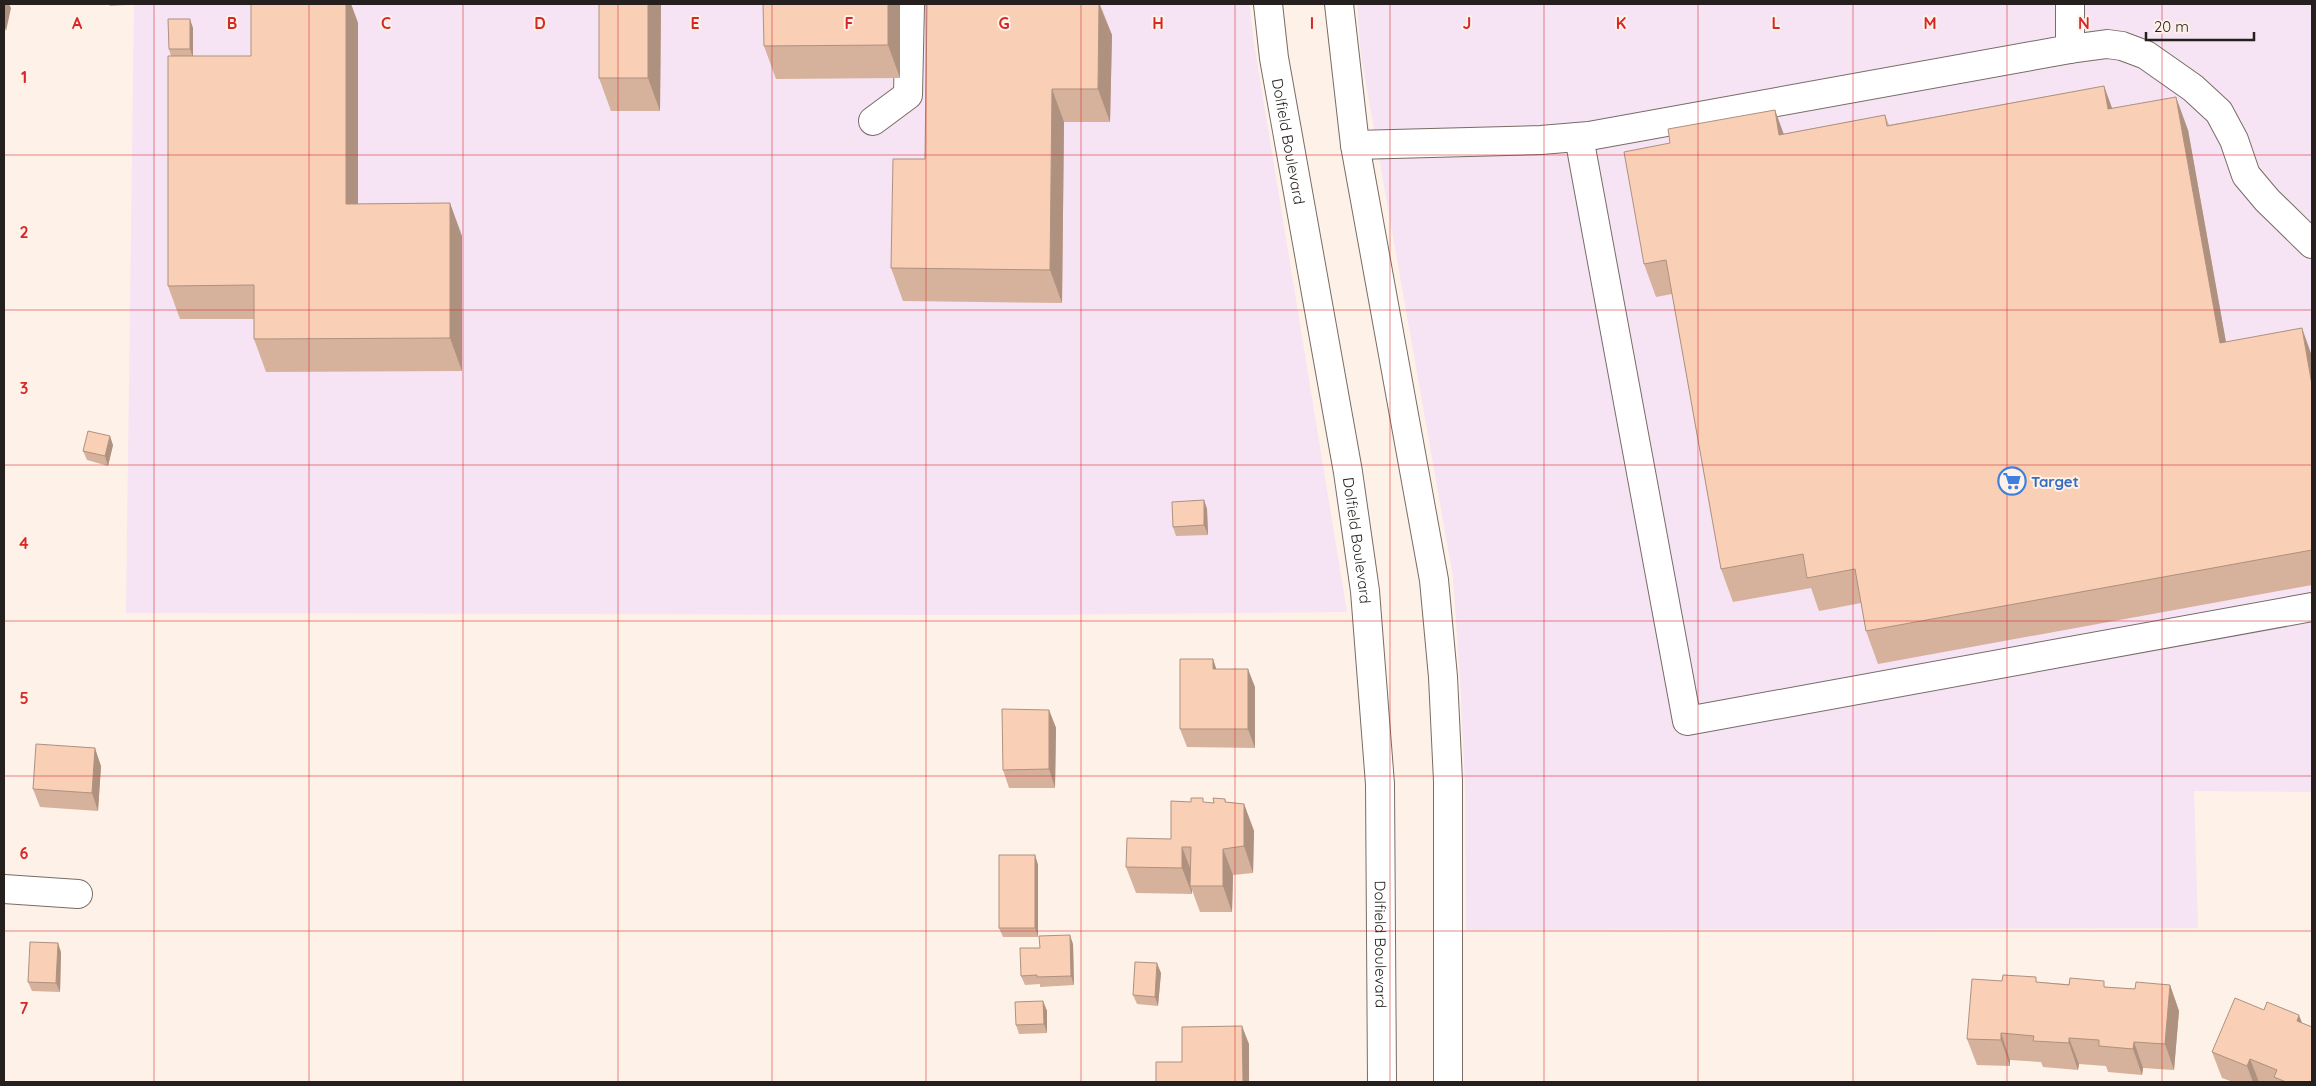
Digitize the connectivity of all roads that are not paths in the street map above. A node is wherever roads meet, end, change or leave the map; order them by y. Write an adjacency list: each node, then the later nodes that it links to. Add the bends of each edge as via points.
1 (910, 4): 6 (main road, via 908,96)
2 (1268, 4): 13 (main road, Dolfield Boulevard, via 1274,58 1366,591 1380,784)
3 (1339, 4): 8 (main road)
4 (2070, 4): 5 (main road)
5 (2070, 49): 7 (main road); 9 (main road, via 2106,44 2122,46 2146,55 2193,88 2219,112 2234,140 2246,174 2267,200)
6 (873, 121)
7 (1580, 137): 8 (main road); 10 (main road, via 1687,721)
8 (1355, 145): 14 (main road, via 1436,600 1448,781)
9 (2312, 244)
10 (2312, 607)
11 (4, 889): 12 (main road)
12 (78, 894)
13 (1382, 1082)
14 (1448, 1082)

